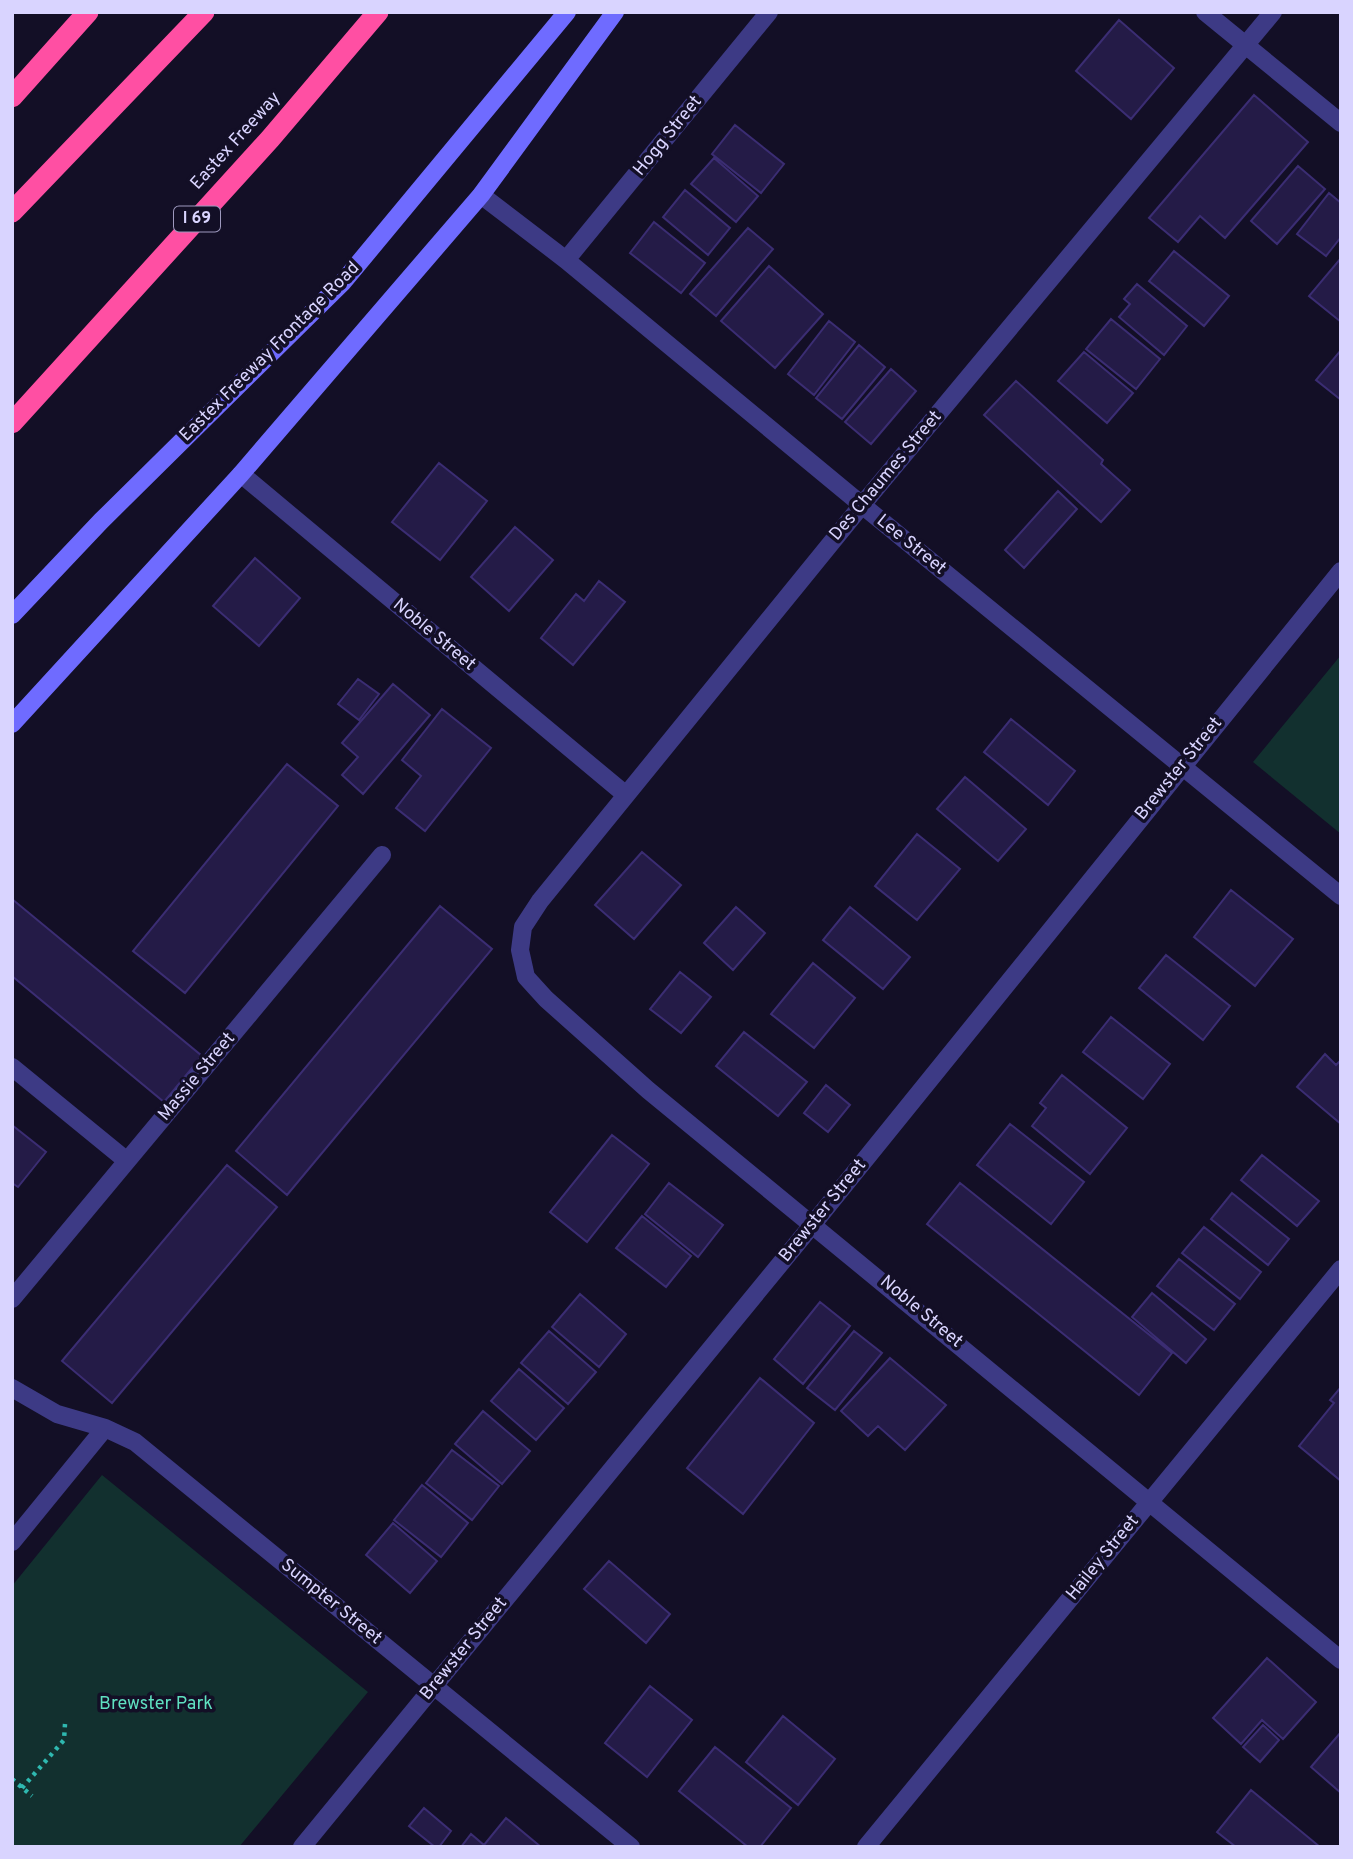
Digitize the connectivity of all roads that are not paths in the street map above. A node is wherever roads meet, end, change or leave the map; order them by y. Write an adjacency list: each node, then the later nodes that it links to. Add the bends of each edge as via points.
1 (88, 12): 10 (highway)
2 (204, 12): 13 (highway)
3 (378, 12): 15 (highway, Eastex Freeway / I 69, via 270,139)
4 (567, 12): 19 (main road, Eastex Freeway Frontage Road, via 343,282)
5 (615, 12): 12 (main road)
6 (769, 12): 14 (street, Hogg Street)
7 (1205, 12): 9 (street)
8 (1273, 12): 9 (street, Des Chaumes Street)
9 (1245, 44): 11 (street); 17 (street, Des Chaumes Street)
10 (12, 97)
11 (1341, 123)
12 (481, 195): 14 (street, Lee Street); 16 (main road)
13 (12, 212)
14 (566, 260): 17 (street, Lee Street)
15 (12, 423)
16 (241, 474): 20 (main road); 22 (street, Noble Street)
17 (862, 505): 21 (street, Lee Street); 22 (street, Des Chaumes Street)
18 (1341, 571): 21 (street, Brewster Street)
19 (12, 615)
20 (12, 724)
21 (1181, 767): 24 (street, Lee Street); 28 (street, Brewster Street)
22 (626, 795): 25 (street, Des Chaumes Street, via 540,901 523,927)
23 (382, 855): 27 (street, Massie Street)
24 (1341, 896)
25 (520, 950): 28 (street, Noble Street, via 526,977 546,999 648,1090)
26 (12, 1067): 27 (street)
27 (127, 1161): 30 (street, Massie Street)
28 (813, 1224): 33 (street, Noble Street); 36 (street, Brewster Street)
29 (1341, 1269): 33 (street, Hailey Street)
30 (12, 1299)
31 (12, 1388): 32 (street, Sumpter Street, via 57,1414)
32 (105, 1428): 34 (street); 36 (street, Sumpter Street, via 135,1442)
33 (1150, 1502): 35 (street, Noble Street); 39 (street, Hailey Street)
34 (12, 1542)
35 (1341, 1660)
36 (435, 1685): 37 (street, Brewster Street); 38 (street, Sumpter Street)
37 (302, 1847)
38 (631, 1847)
39 (866, 1847)

